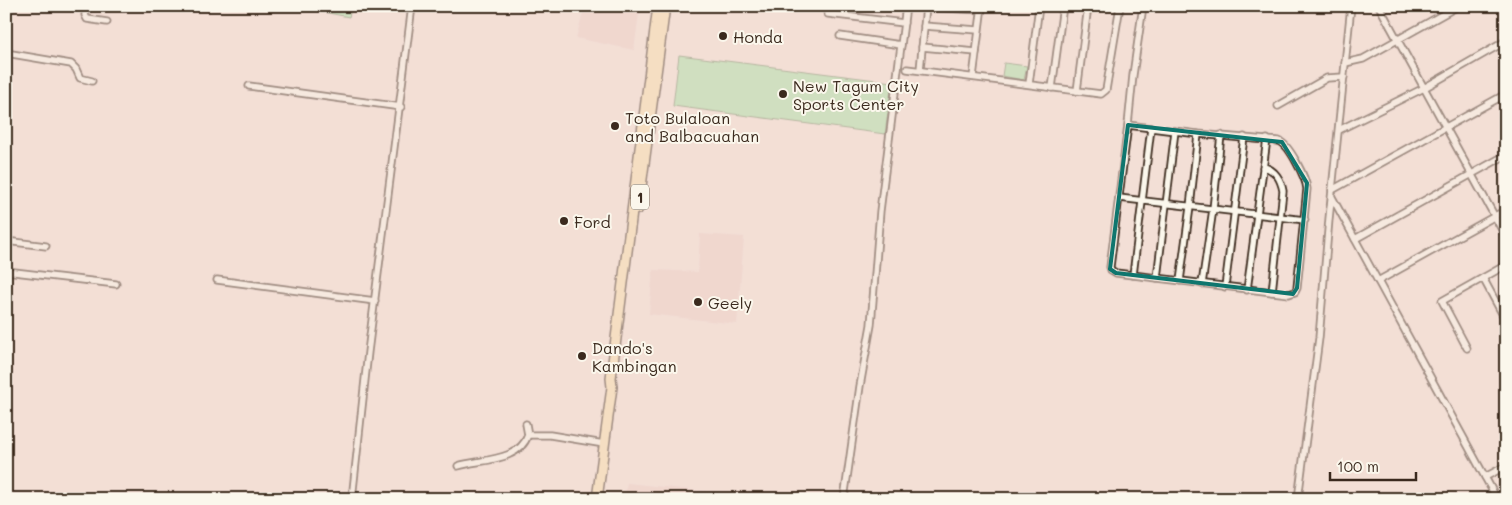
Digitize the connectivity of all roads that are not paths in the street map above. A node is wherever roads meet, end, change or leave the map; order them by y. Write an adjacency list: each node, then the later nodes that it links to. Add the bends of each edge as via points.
1 (86, 6): 17 (street, via 87,19)
2 (412, 6): 41 (street)
3 (658, 6): 71 (highway, 1)
4 (665, 6): 71 (highway, 1)
5 (906, 6): 18 (street)
6 (926, 6): 15 (street); 19 (street)
7 (1039, 6): 34 (street)
8 (1063, 6): 36 (street)
9 (1088, 6): 38 (street)
10 (1120, 6): 38 (street, via 1105,92)
11 (1143, 6): 42 (street)
12 (1351, 6): 28 (street)
13 (1379, 6): 22 (street)
14 (1458, 6): 22 (street)
15 (982, 8): 20 (street)
16 (828, 14): 18 (street)
17 (107, 22)
18 (904, 23): 24 (street)
19 (924, 26): 20 (street); 25 (street)
20 (978, 30): 26 (street)
21 (840, 36): 24 (street)
22 (1397, 40): 28 (street, via 1363,58); 37 (street)
23 (1506, 41): 37 (street)
24 (901, 45): 95 (street, via 880,211 871,325)
25 (922, 47): 26 (street); 30 (street)
26 (976, 52): 31 (street)
27 (6, 53): 33 (street, via 71,64 80,78)
28 (1345, 63): 32 (street)
29 (907, 68): 30 (street)
30 (920, 70): 31 (street)
31 (974, 77): 34 (street)
32 (1344, 77): 40 (street, via 1324,80); 45 (street)
33 (92, 81)
34 (1029, 84): 36 (street)
35 (249, 86): 41 (street)
36 (1052, 88): 38 (street)
37 (1424, 88): 44 (street); 45 (street)
38 (1077, 91)
39 (1506, 94): 44 (street)
40 (1278, 106)
41 (401, 107): 84 (street)
42 (1128, 124): 43 (street); 55 (street)
43 (1151, 128): 46 (street); 56 (street)
44 (1446, 128): 53 (street); 54 (street)
45 (1339, 130): 54 (street)
46 (1175, 131): 47 (street); 57 (street)
47 (1198, 134): 48 (street); 58 (street)
48 (1220, 135): 49 (street); 59 (street)
49 (1244, 137): 50 (street); 61 (street)
50 (1267, 140): 52 (street); 65 (street, via 1285,144 1307,183)
51 (1506, 155): 53 (street)
52 (1263, 167): 62 (street); 64 (street, via 1273,170 1282,186)
53 (1471, 174): 63 (street); 67 (street)
54 (1332, 194): 67 (street); 96 (street, via 1319,338)
55 (1119, 198): 56 (street); 73 (street, via 1110,269)
56 (1143, 201): 57 (street); 73 (street)
57 (1166, 204): 58 (street); 74 (street)
58 (1190, 207): 59 (street); 77 (street)
59 (1214, 209): 61 (street); 80 (street)
60 (1506, 210): 63 (street)
61 (1235, 212): 62 (street); 81 (street)
62 (1258, 215): 64 (street); 82 (street)
63 (1494, 216): 66 (street); 78 (street)
64 (1281, 218): 65 (street); 83 (street)
65 (1305, 220): 83 (street, via 1296,291 1289,294)
66 (1506, 237)
67 (1355, 239): 78 (street)
68 (6, 241): 69 (street)
69 (46, 246)
70 (1506, 265): 75 (street)
71 (628, 268): 89 (highway, 1, via 616,379)
72 (6, 271): 79 (street)
73 (1133, 275): 74 (street)
74 (1157, 278): 77 (street)
75 (1483, 278): 85 (street); 86 (street, via 1442,301)
76 (217, 280): 84 (street)
77 (1180, 281): 80 (street)
78 (1378, 281): 92 (street)
79 (116, 284)
80 (1202, 284): 81 (street)
81 (1225, 287): 82 (street)
82 (1247, 290): 83 (street)
83 (1272, 292)
84 (375, 301): 93 (street)
85 (1504, 317)
86 (1468, 348)
87 (526, 424): 88 (street)
88 (528, 434): 89 (street); 90 (street, via 522,446 512,454)
89 (604, 444): 94 (highway, 1)
90 (458, 466)
91 (1506, 466): 92 (street)
92 (1485, 477): 97 (street)
93 (352, 499)
94 (597, 499)
95 (844, 499)
96 (1298, 499)
97 (1497, 499)

